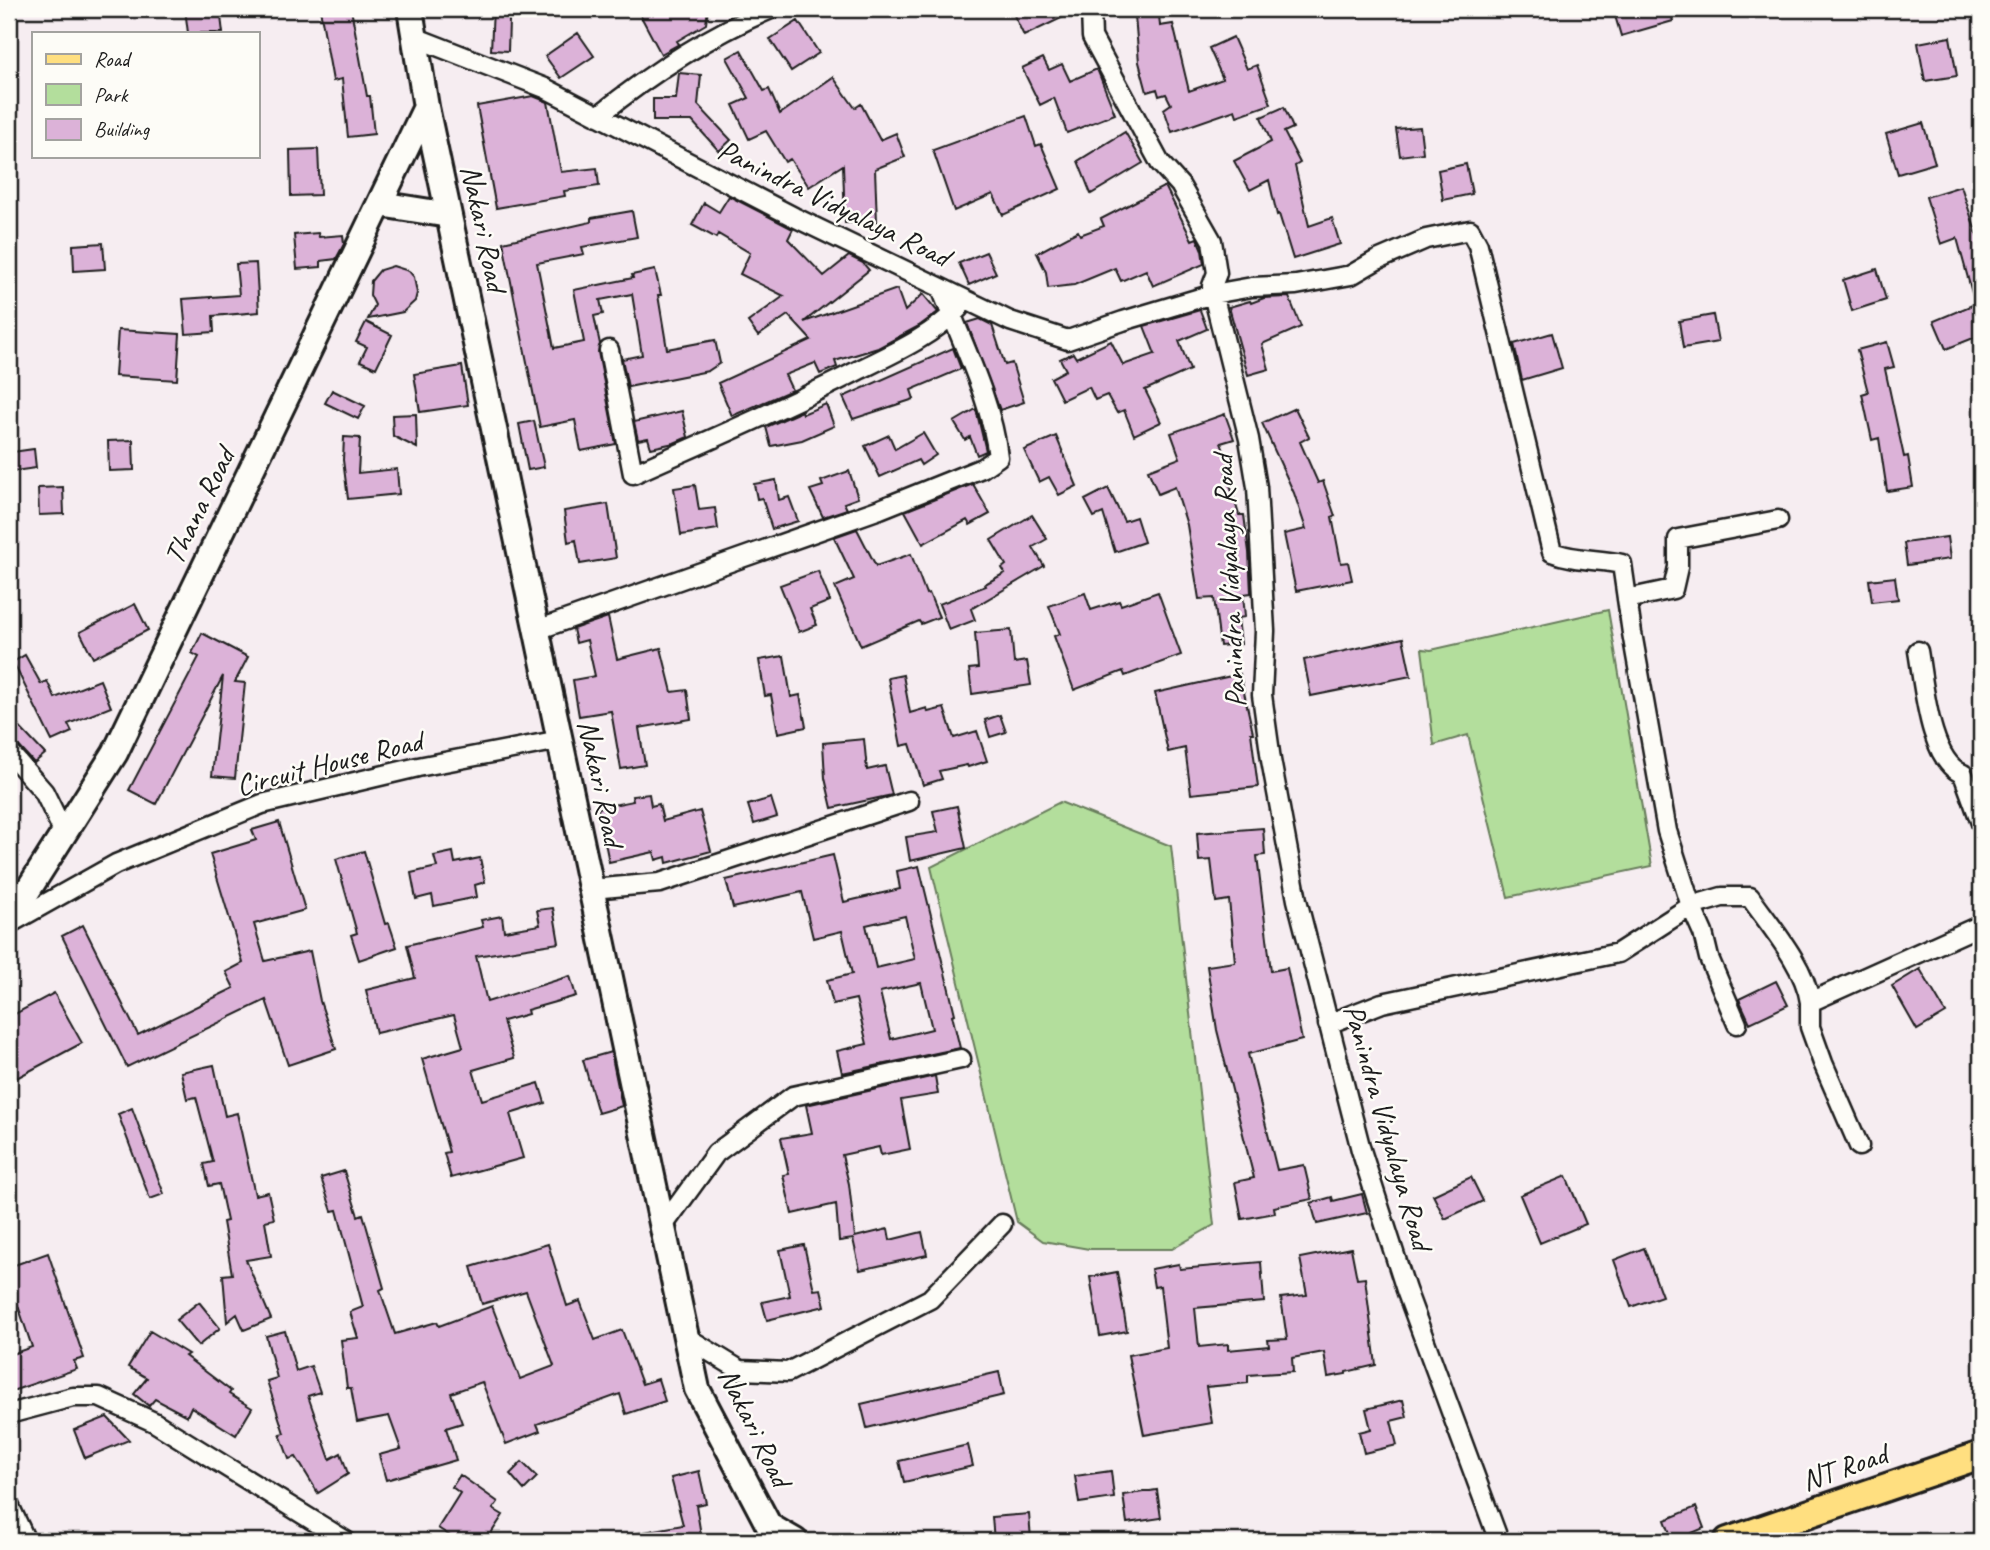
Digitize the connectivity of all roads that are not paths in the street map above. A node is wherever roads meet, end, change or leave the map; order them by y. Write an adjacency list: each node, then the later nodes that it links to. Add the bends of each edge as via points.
1 (410, 9): 4 (street, Nakari Road)
2 (771, 9): 6 (street, via 678,60)
3 (1091, 9): 10 (street, via 1092,37 1160,163 1180,185 1212,241 1217,273)
4 (414, 37): 5 (street, Nakari Road); 6 (street, Panindra Vidyalaya Road, via 545,88)
5 (426, 107): 7 (street, Thana Road); 8 (street, Nakari Road)
6 (598, 116): 9 (street, Panindra Vidyalaya Road)
7 (380, 204): 8 (street); 22 (street, Thana Road, via 115,753)
8 (449, 215): 16 (street, Nakari Road)
9 (941, 288): 11 (street, Panindra Vidyalaya Road); 12 (street)
10 (1213, 294): 11 (street, Panindra Vidyalaya Road, via 1068,340 1010,321); 15 (street, via 1351,275 1426,239 1470,230 1478,245 1552,552 1622,564); 28 (street, Panindra Vidyalaya Road, via 1257,487 1265,631 1262,695 1271,760 1297,900)
11 (967, 300): 12 (street)
12 (952, 316): 13 (street, via 911,344 836,382 634,474); 16 (street, via 985,402 998,457 982,468 880,509)
13 (609, 350)
14 (1778, 520): 15 (street, via 1678,539 1673,589)
15 (1627, 599): 24 (street, via 1667,831)
16 (537, 630): 18 (street, Nakari Road)
17 (1918, 651): 21 (street, via 1936,740 1944,759 1963,774)
18 (560, 740): 23 (street, Nakari Road); 25 (street, Circuit House Road, via 262,804 116,864)
19 (9, 752): 22 (street, via 44,792)
20 (909, 801): 23 (street, via 660,883)
21 (1981, 823)
22 (64, 833): 25 (street, Thana Road)
23 (591, 889): 33 (street, Nakari Road)
24 (1692, 906): 27 (street, via 1750,897 1796,964 1808,986); 28 (street, via 1618,953 1382,1003); 29 (street)
25 (9, 922)
26 (1981, 925): 27 (street)
27 (1810, 1002): 31 (street, via 1810,1027)
28 (1328, 1024): 41 (street, Panindra Vidyalaya Road, via 1361,1150 1406,1290)
29 (1737, 1024)
30 (961, 1059): 33 (street, via 793,1096 716,1153)
31 (1859, 1146)
32 (1002, 1224): 34 (street, via 930,1299 788,1372 740,1370)
33 (663, 1226): 34 (street, Nakari Road)
34 (686, 1337): 40 (street, Nakari Road, via 697,1389 763,1515 769,1526)
35 (9, 1414): 39 (street, via 73,1397 99,1396 154,1422)
36 (1981, 1455): 42 (main road, NT Road)
37 (9, 1505): 38 (street)
38 (26, 1541)
39 (346, 1541)
40 (795, 1541)
41 (1499, 1541)
42 (1728, 1541)

